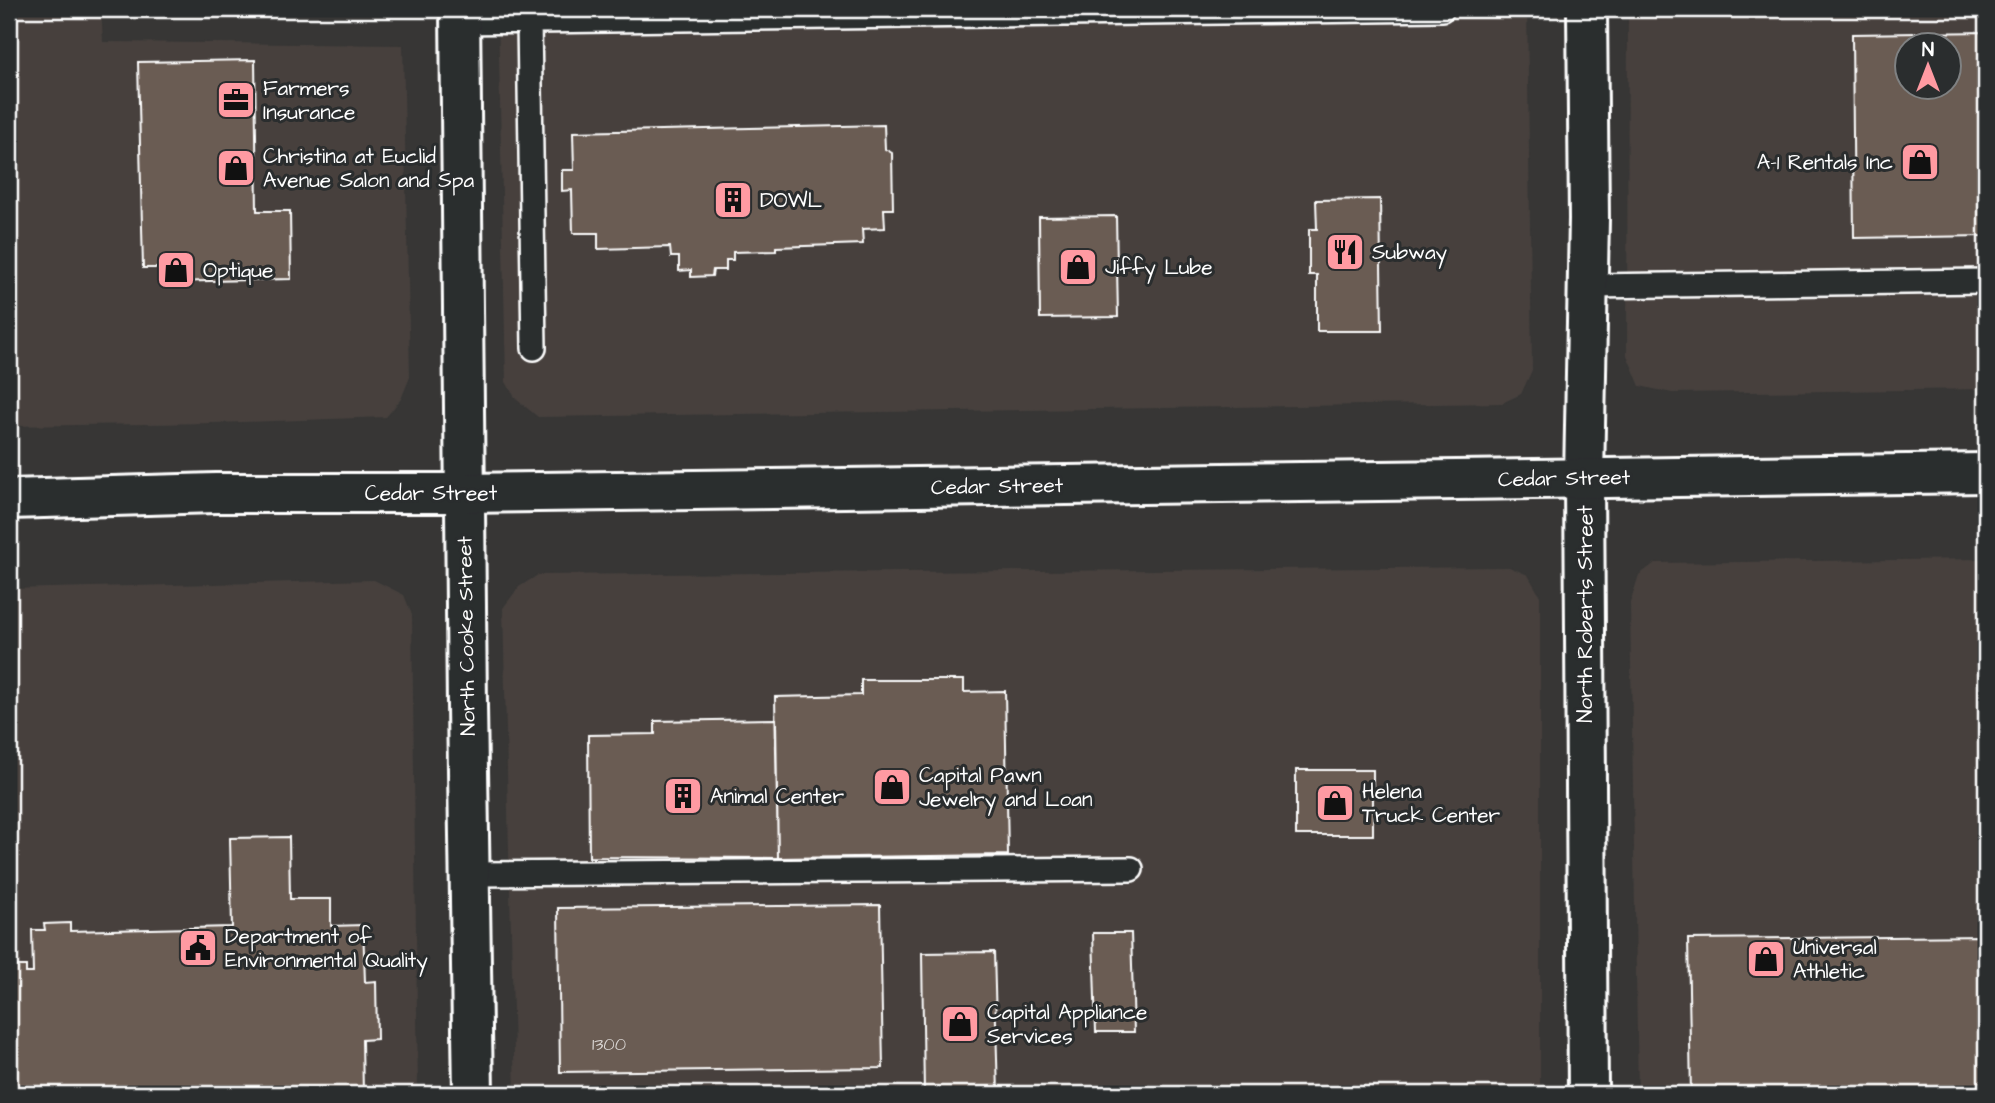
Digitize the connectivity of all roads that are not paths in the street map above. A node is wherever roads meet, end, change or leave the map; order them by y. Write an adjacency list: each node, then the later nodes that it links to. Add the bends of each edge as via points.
1 (1442, 9): 4 (lane)
2 (1587, 9): 6 (street, North Roberts Street)
3 (460, 15): 4 (lane); 10 (street, North Cooke Street)
4 (528, 21): 7 (lane)
5 (1986, 281): 6 (lane)
6 (1587, 286): 9 (street, North Roberts Street)
7 (534, 348)
8 (1986, 473): 9 (street, Cedar Street)
9 (1584, 478): 10 (street, Cedar Street); 15 (street, North Roberts Street)
10 (465, 493): 11 (street, Cedar Street); 13 (street, North Cooke Street)
11 (9, 499)
12 (1132, 869): 13 (lane)
13 (470, 874): 14 (street, North Cooke Street)
14 (473, 1094)
15 (1588, 1094)

